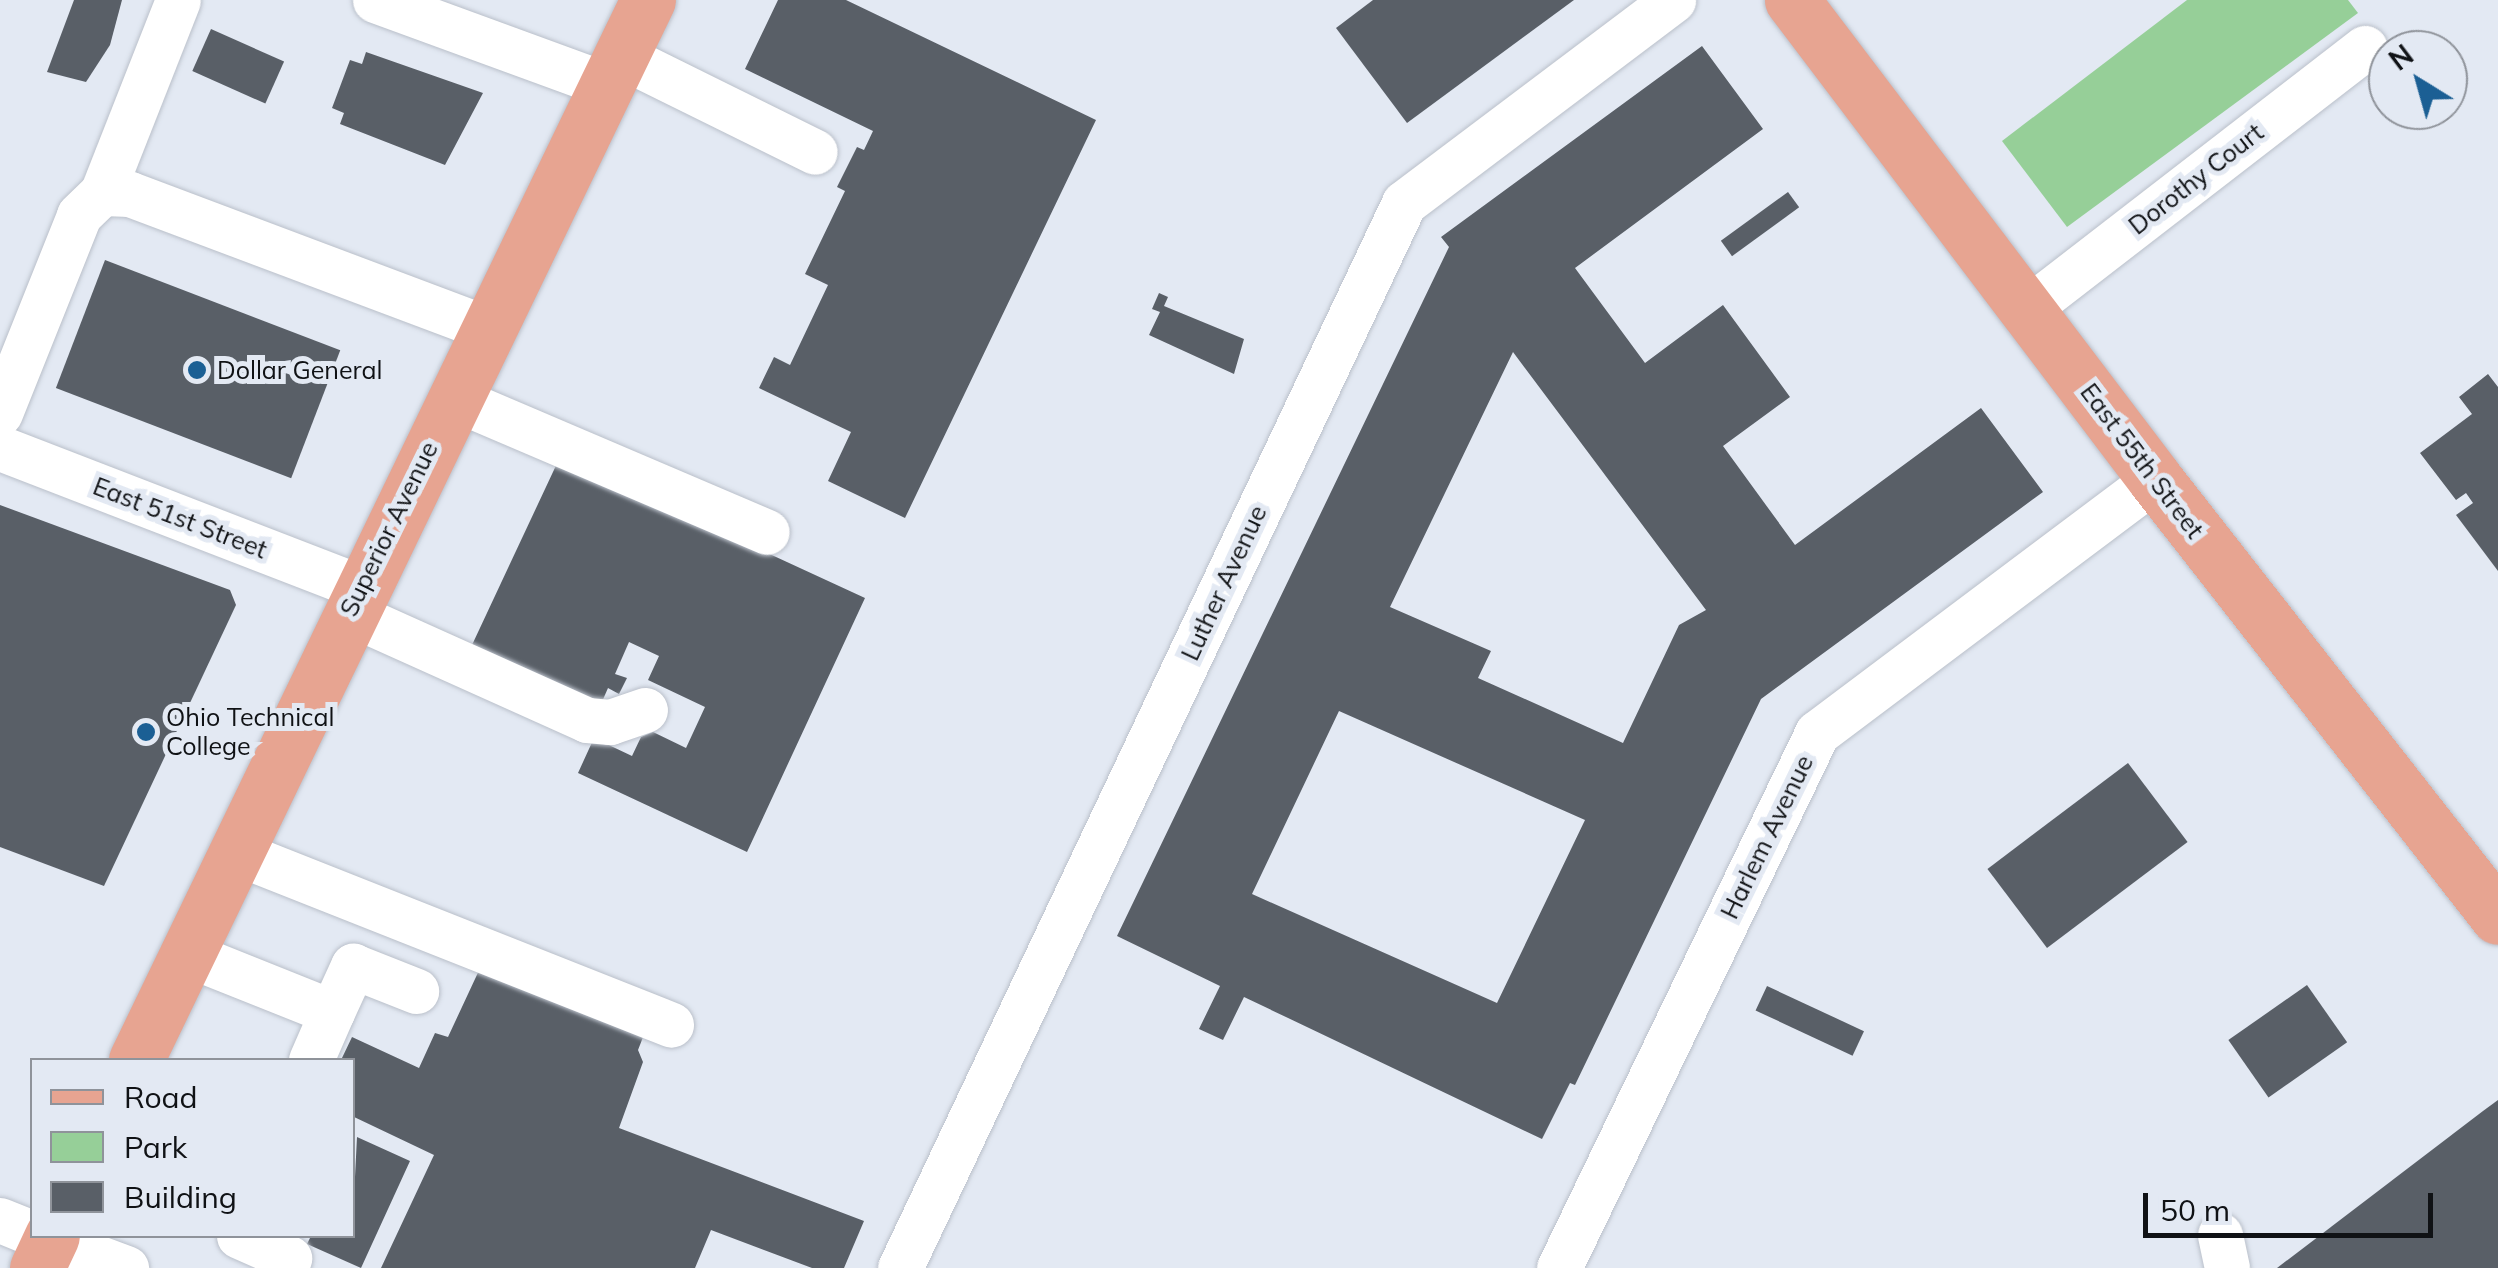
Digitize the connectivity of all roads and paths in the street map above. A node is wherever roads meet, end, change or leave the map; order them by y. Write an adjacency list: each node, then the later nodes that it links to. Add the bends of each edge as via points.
1 (178, 0): 9 (street)
2 (375, 0): 7 (street)
3 (648, 0): 7 (main road, Superior Avenue)
4 (1673, 0): 31 (street, Luther Avenue, via 1404,203)
5 (1792, 0): 10 (main road, East 55th Street)
6 (2365, 48): 10 (street, Dorothy Court)
7 (614, 71): 8 (street); 11 (main road, Superior Avenue)
8 (815, 152)
9 (102, 193): 11 (street, via 130,194); 13 (street, via 79,215)
10 (2027, 309): 15 (main road, East 55th Street)
11 (487, 328): 12 (main road, Superior Avenue)
12 (453, 398): 16 (street); 17 (main road, Superior Avenue)
13 (0, 413)
14 (0, 448): 17 (street, East 51st Street)
15 (2155, 480): 20 (main road, East 55th Street); 32 (street, Harlem Avenue, via 1818,733)
16 (767, 532)
17 (355, 600): 18 (street, East 51st Street, via 587,720 610,722); 19 (main road, Superior Avenue)
18 (645, 710)
19 (235, 852): 21 (main road, Superior Avenue); 24 (street)
20 (2498, 917)
21 (186, 954): 23 (street); 25 (main road, Superior Avenue)
22 (416, 992): 23 (street, via 353,966)
23 (332, 1012): 26 (street)
24 (671, 1026)
25 (137, 1058)
26 (312, 1058)
27 (0, 1220): 28 (street)
28 (30, 1236)
29 (42, 1242): 30 (street)
30 (126, 1268)
31 (900, 1268)
32 (1559, 1268)

